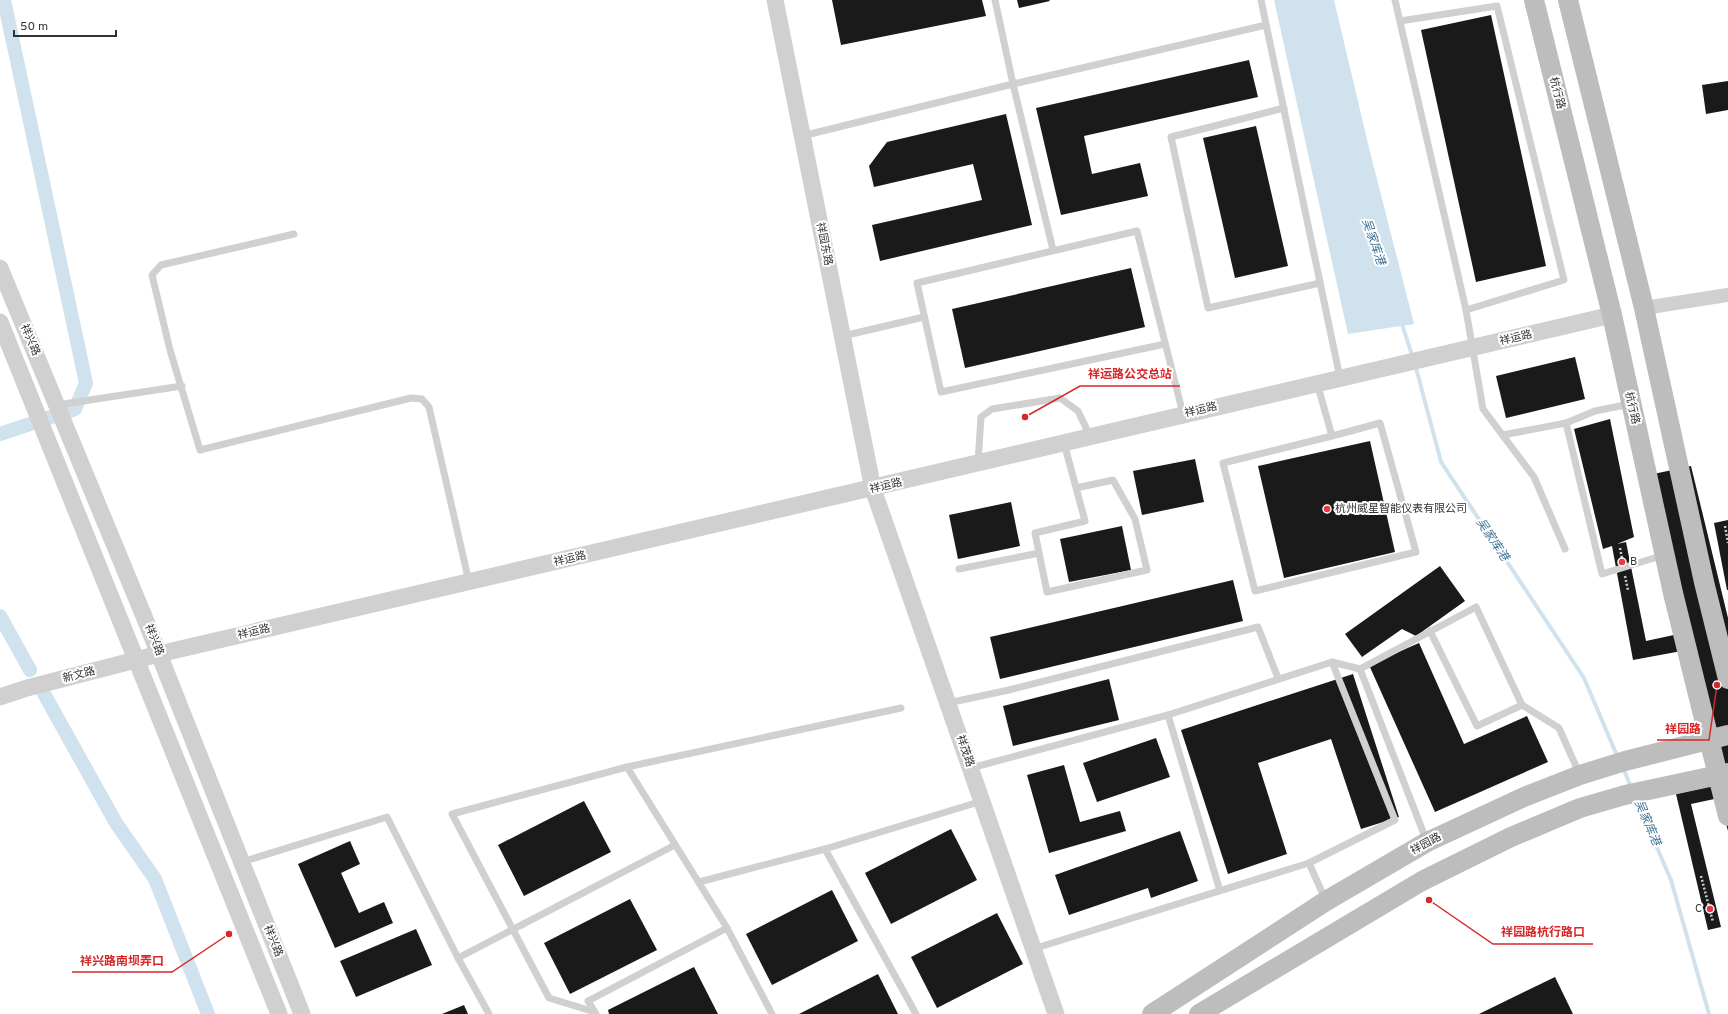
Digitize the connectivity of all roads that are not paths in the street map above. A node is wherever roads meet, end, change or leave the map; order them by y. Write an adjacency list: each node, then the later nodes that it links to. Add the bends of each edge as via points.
1 (775, 0): 11 (street, 祥园东路)
2 (995, 0): 9 (lane)
3 (1261, 0): 8 (lane)
4 (1395, 0): 7 (lane)
5 (1534, 0): 19 (main road, 杭行路)
6 (1568, 0): 17 (main road)
7 (1400, 21): 18 (lane); 18 (lane, via 1497,6 1564,280)
8 (1266, 25): 9 (lane); 10 (lane)
9 (1013, 84): 11 (lane); 13 (lane)
10 (1284, 108): 15 (lane); 15 (lane, via 1171,137 1208,308)
11 (802, 136): 22 (street, 祥园东路)
12 (294, 234): 26 (lane, via 161,265 152,276 170,350)
13 (1053, 250): 20 (lane, via 917,283); 23 (lane, via 1137,231)
14 (0, 268): 28 (street, 祥兴路)
15 (1320, 283): 24 (lane)
16 (1728, 295): 17 (street)
17 (1644, 308): 49 (main road)
18 (1466, 310): 31 (lane, via 1483,409)
19 (1612, 315): 24 (street, 祥运路); 27 (main road, 杭行路)
20 (924, 317): 22 (lane); 23 (lane, via 941,392)
21 (0, 322): 45 (street, 祥兴路)
22 (843, 336): 37 (street, 祥园东路)
23 (1166, 344): 29 (lane)
24 (1340, 378): 25 (street, 祥运路)
25 (1317, 383): 29 (street, 祥运路); 33 (lane)
26 (182, 386): 28 (lane); 42 (lane, via 200,450 411,398 422,399 429,407)
27 (1631, 404): 30 (lane, via 1595,410); 40 (main road, 杭行路)
28 (57, 405): 44 (street, 祥兴路)
29 (1183, 415): 32 (street, 祥运路)
30 (1566, 423): 31 (lane); 40 (lane, via 1602,574)
31 (1502, 435): 38 (lane, via 1534,477)
32 (1090, 436): 34 (street, 祥运路); 35 (lane, via 1078,411 1060,398 992,409 981,417)
33 (1332, 436): 33 (lane, via 1223,463 1255,591 1416,552 1380,423)
34 (1064, 443): 35 (street, 祥运路); 36 (lane)
35 (978, 463): 37 (street, 祥运路)
36 (1076, 488): 39 (lane, via 1085,521 1035,534); 39 (lane, via 1113,480 1135,519 1147,570 1047,592)
37 (873, 489): 42 (street, 祥运路); 51 (street, 祥茂路)
38 (1564, 549)
39 (1039, 554): 41 (lane)
40 (1665, 555): 55 (main road, 杭行路)
41 (959, 569)
42 (469, 582): 44 (street, 祥运路)
43 (1430, 631): 47 (lane); 52 (lane, via 1476,726); 52 (lane, via 1476,607)
44 (159, 654): 45 (street, 新文路); 65 (street, 祥兴路)
45 (137, 660): 50 (street, 新文路); 74 (street, 祥兴路)
46 (1332, 662): 47 (lane); 48 (lane); 66 (lane, via 1395,820)
47 (1360, 668): 62 (lane)
48 (1278, 678): 51 (lane, via 1258,627); 54 (lane)
49 (1728, 679)
50 (0, 697)
51 (948, 703): 57 (street, 祥茂路)
52 (1522, 705): 59 (lane, via 1559,728)
53 (901, 708): 56 (lane)
54 (1168, 715): 57 (lane); 68 (lane)
55 (1719, 737): 58 (main road, 杭行路); 59 (main road, 祥园路)
56 (627, 767): 63 (lane); 73 (lane, via 452,814 549,998)
57 (971, 768): 60 (street, 祥茂路)
58 (1722, 774): 61 (main road, 杭行路); 81 (main road, via 1625,795 1580,808 1511,837 1422,881)
59 (1580, 775): 62 (main road, 祥园路, via 1524,797)
60 (982, 801): 64 (lane); 71 (street, 祥茂路)
61 (1728, 816)
62 (1427, 842): 69 (main road, 祥园路)
63 (675, 845): 67 (lane); 72 (lane)
64 (825, 849): 67 (lane); 78 (lane)
65 (242, 862): 72 (lane, via 387,817); 75 (street, 祥兴路)
66 (1309, 863): 68 (lane); 69 (lane)
67 (699, 882): 70 (lane)
68 (1220, 890): 71 (lane)
69 (1326, 901): 80 (main road, 祥园路)
70 (727, 928): 73 (lane, via 588,1001); 77 (lane)
71 (1033, 949): 79 (street, 祥茂路)
72 (458, 958): 76 (lane)
73 (595, 1013)
74 (279, 1014)
75 (302, 1014)
76 (489, 1014)
77 (772, 1014)
78 (916, 1014)
79 (1056, 1014)
80 (1152, 1014)
81 (1199, 1014)

